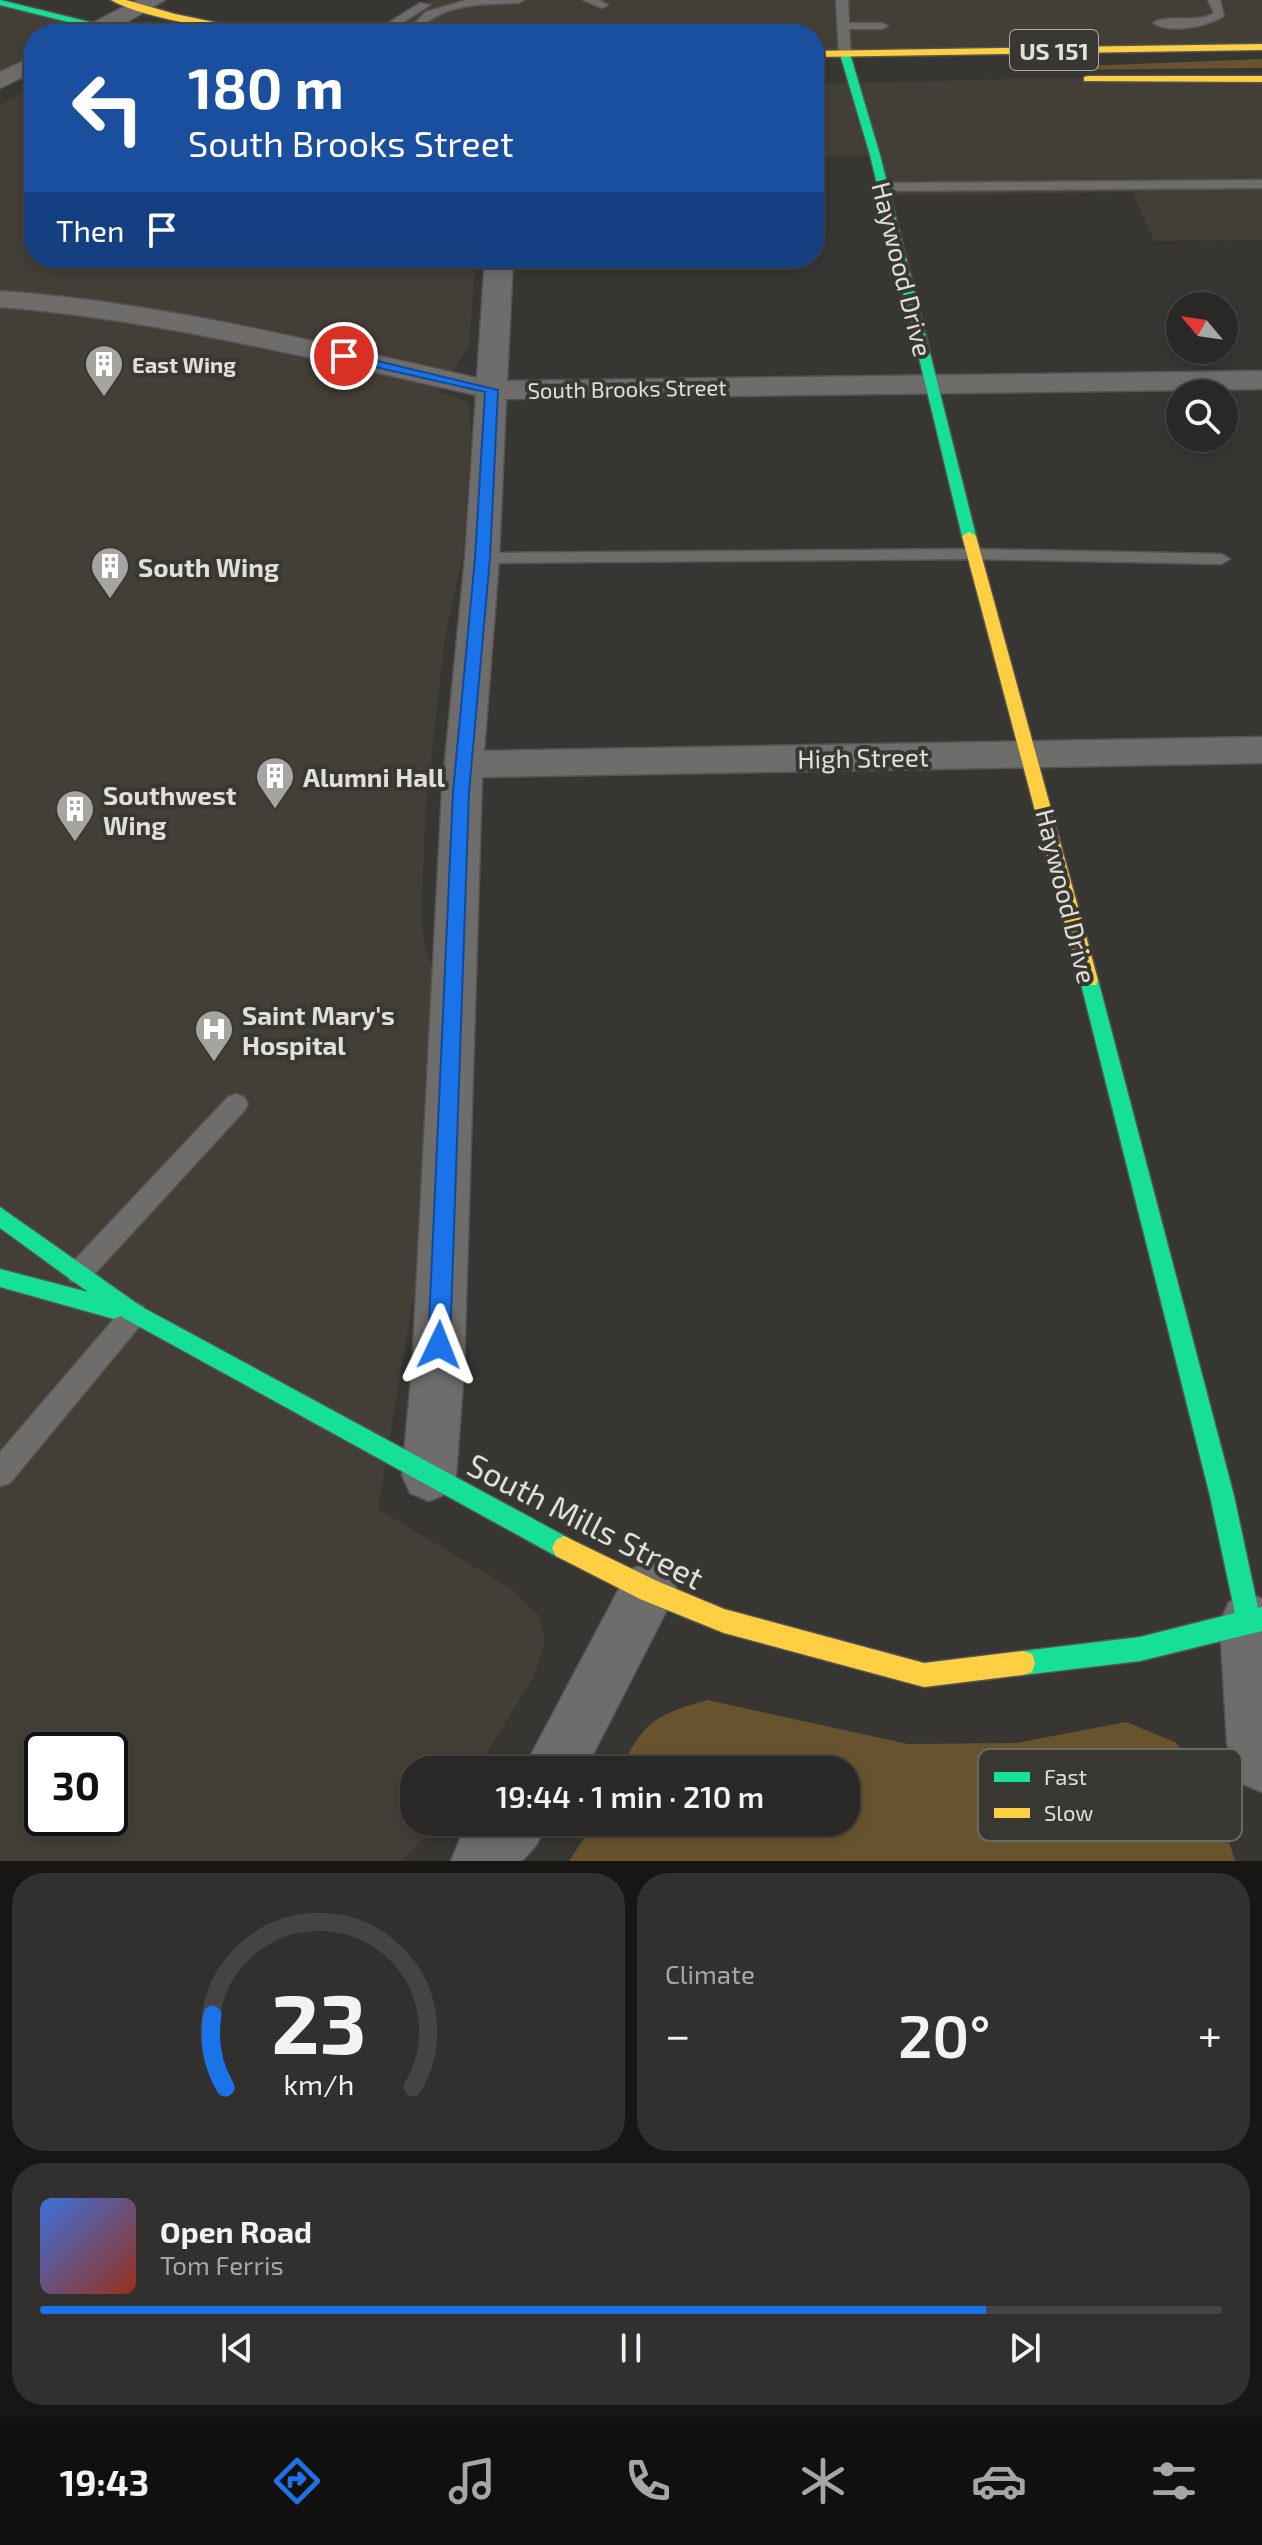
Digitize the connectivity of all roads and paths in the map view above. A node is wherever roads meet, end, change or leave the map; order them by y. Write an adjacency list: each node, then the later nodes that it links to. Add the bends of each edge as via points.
1 (116, 0): 7 (street)
2 (431, 0): 14 (lane)
3 (518, 0): 15 (lane, via 452,4)
4 (589, 0): 8 (lane)
5 (1214, 0): 10 (lane, via 1220,14 1215,18)
6 (0, 2): 11 (street)
7 (147, 4): 12 (street); 13 (street)
8 (602, 5)
9 (842, 6): 16 (lane)
10 (1159, 23)
11 (72, 24)
12 (108, 24)
13 (227, 24)
14 (393, 24)
15 (416, 24)
16 (843, 26): 17 (lane); 20 (lane)
17 (882, 26)
18 (1262, 47): 20 (street, US 151)
19 (824, 54): 20 (street, US 151)
20 (845, 54): 25 (street, Haywood Drive)
21 (24, 68): 24 (street)
22 (1076, 79): 23 (street, US 151)
23 (1262, 79)
24 (0, 81)
25 (862, 83): 26 (street); 28 (street, Haywood Drive)
26 (832, 84)
27 (1262, 184): 28 (lane)
28 (883, 187): 32 (street, Haywood Drive)
29 (498, 268): 33 (street)
30 (0, 299): 33 (street, South Brooks Street, via 172,320)
31 (1262, 380): 32 (street, South Brooks Street)
32 (932, 384): 33 (street, South Brooks Street); 34 (street, Haywood Drive)
33 (492, 390): 35 (street)
34 (973, 554): 35 (lane); 36 (lane); 38 (street, Haywood Drive)
35 (482, 558): 39 (street)
36 (1221, 559)
37 (1262, 750): 38 (street, High Street)
38 (1030, 754): 39 (street, High Street); 48 (street, Haywood Drive)
39 (463, 764): 46 (street)
40 (236, 1104): 42 (lane)
41 (0, 1216): 42 (street, South Mills Street)
42 (79, 1273): 44 (street, South Mills Street)
43 (0, 1278): 44 (street, South Mills Street)
44 (134, 1314): 45 (lane); 46 (street, South Mills Street)
45 (0, 1473)
46 (429, 1475): 47 (street, South Mills Street)
47 (649, 1590): 48 (street, South Mills Street, via 724,1621 924,1675 1140,1649); 50 (street)
48 (1255, 1620): 49 (street, Haywood Drive)
49 (1260, 1753)
50 (560, 1756)
51 (503, 1836): 52 (street)
52 (482, 1861)

